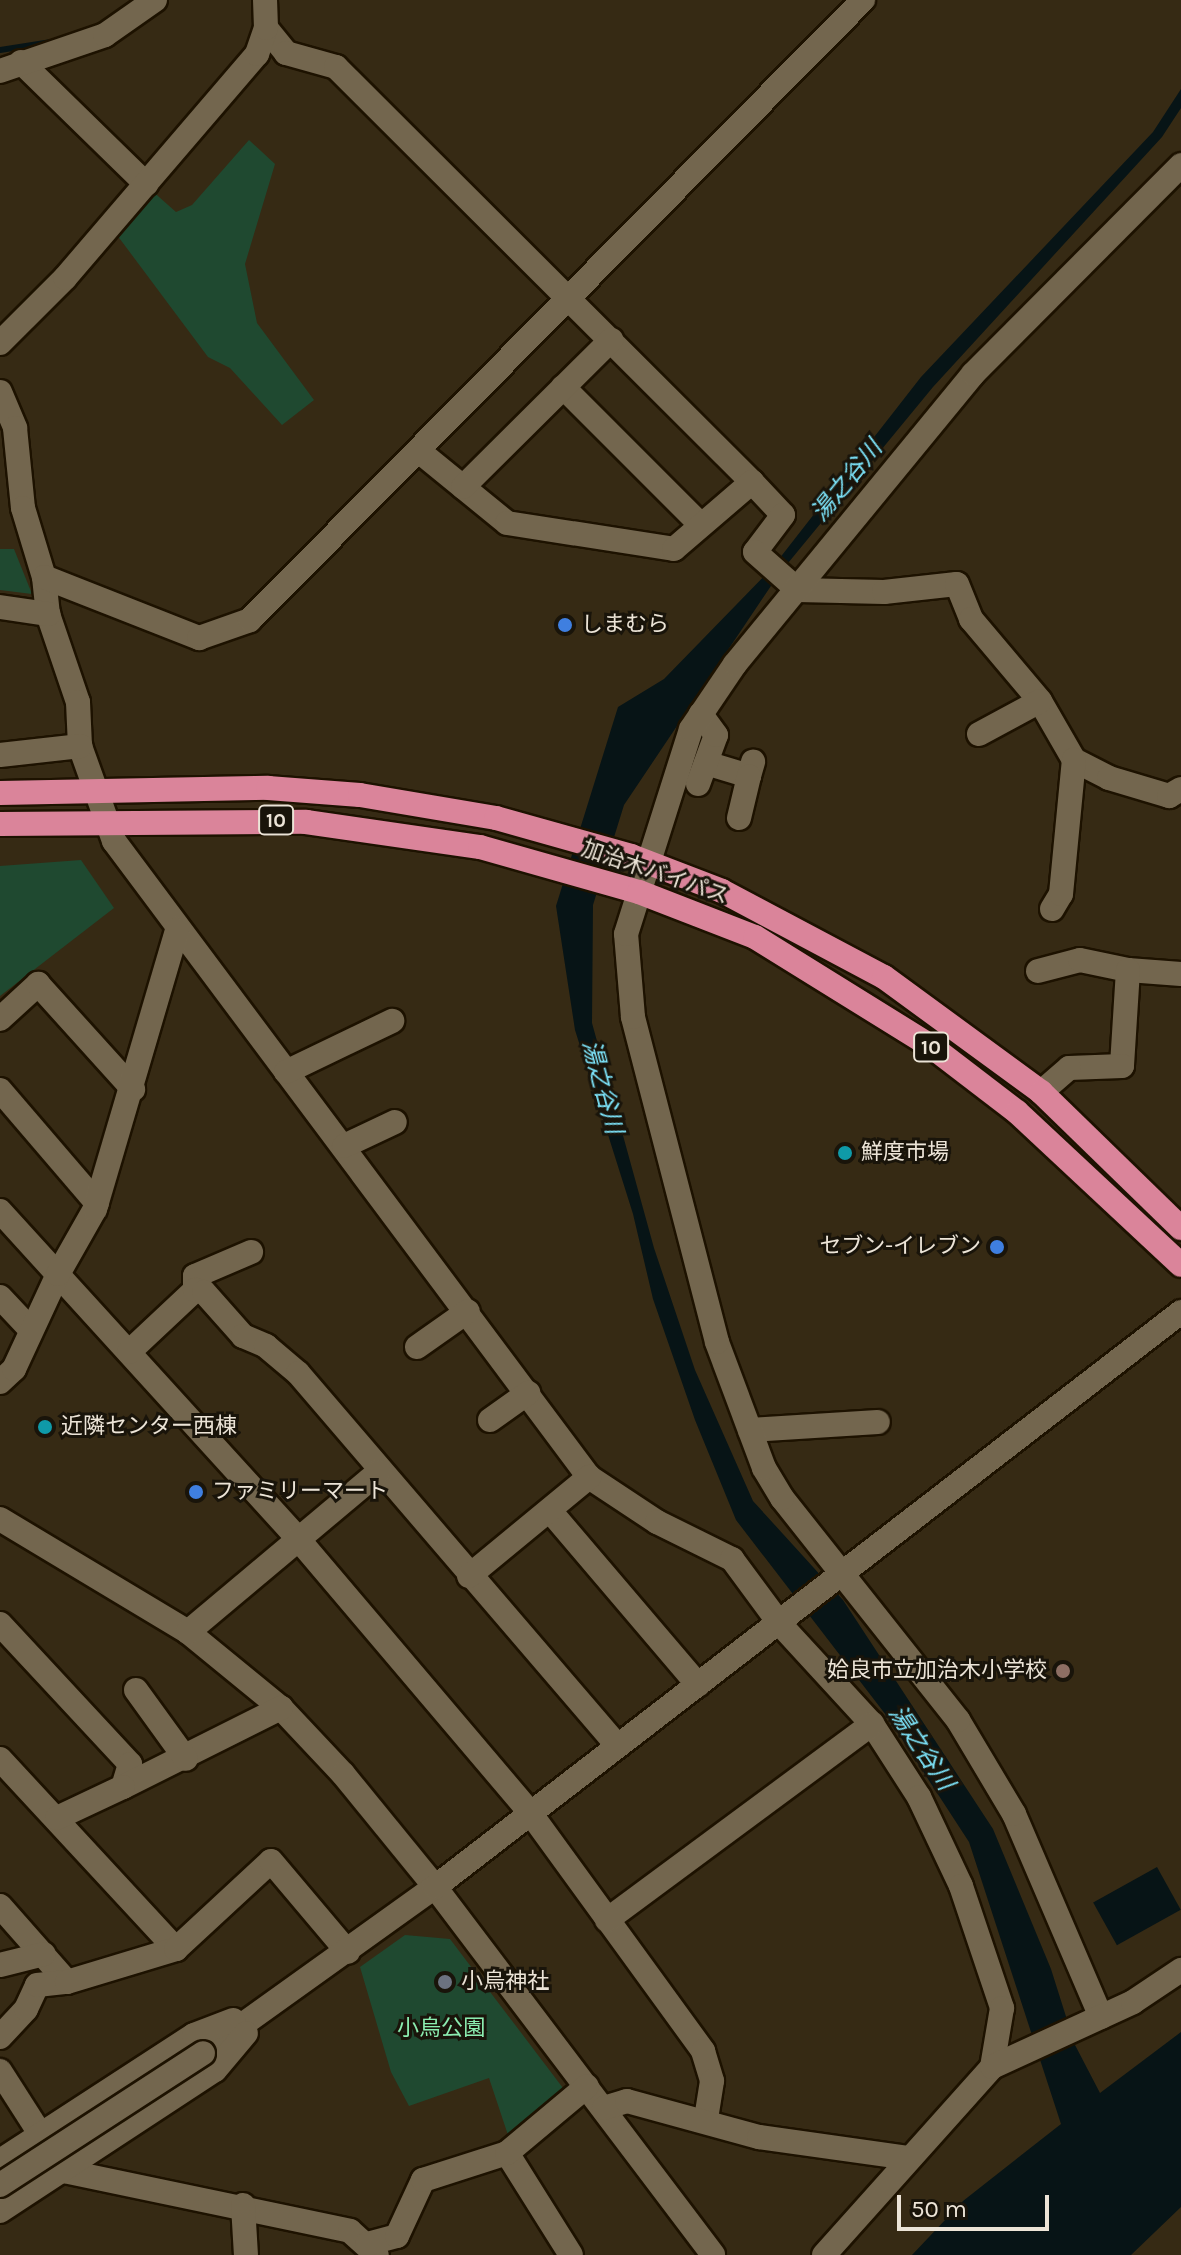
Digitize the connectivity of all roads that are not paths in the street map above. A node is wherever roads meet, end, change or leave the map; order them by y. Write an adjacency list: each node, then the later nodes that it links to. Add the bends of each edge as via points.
1 (155, 0): 5 (street, via 105,35)
2 (265, 0): 4 (street)
3 (863, 0): 8 (street)
4 (266, 28): 7 (street, via 257,54); 8 (street, via 286,53 336,67)
5 (10, 67): 7 (street)
6 (1181, 165): 18 (street, via 973,374)
7 (146, 184): 10 (street)
8 (567, 294): 9 (street); 13 (street)
9 (611, 340): 11 (street); 14 (street)
10 (0, 343)
11 (563, 387): 15 (street); 16 (street)
12 (0, 392): 17 (street, via 15,428 23,508)
13 (420, 452): 15 (street); 17 (street, via 250,620 225,630 199,638)
14 (752, 482): 16 (street); 18 (street, via 783,515 755,552)
15 (463, 487): 16 (street, via 507,523 674,549)
16 (700, 524)
17 (44, 577): 20 (street)
18 (798, 590): 21 (street, via 884,592 957,584 971,619); 22 (street)
19 (0, 607): 20 (street)
20 (48, 614): 24 (street, via 78,702)
21 (1040, 701): 23 (street); 26 (street)
22 (701, 714): 30 (street, via 716,735 702,773 751,769); 33 (street)
23 (979, 734)
24 (80, 746): 25 (street); 28 (street)
25 (0, 755)
26 (1074, 760): 27 (street, via 1109,778 1169,796); 35 (street, via 1061,894)
27 (1181, 789)
28 (97, 791): 29 (highway, 加治木バイパス / 10); 31 (street); 33 (highway, 加治木バイパス / 10, via 268,788 360,795 556,833)
29 (0, 793)
30 (739, 818)
31 (107, 822): 32 (highway, 加治木バイパス / 10); 34 (highway, 加治木バイパス / 10, via 306,822 382,830 548,863); 36 (street, via 114,841)
32 (0, 824)
33 (640, 860): 34 (street); 45 (highway, 加治木バイパス / 10, via 722,891 884,977)
34 (639, 892): 52 (highway, 加治木バイパス / 10, via 755,937 931,1046 1017,1112); 65 (street, via 626,934 633,1017 717,1342)
35 (1052, 909)
36 (177, 930): 42 (street); 43 (street)
37 (1128, 970): 38 (street, via 1080,960); 39 (street); 45 (street, via 1122,1066 1069,1068)
38 (1038, 971)
39 (1181, 974)
40 (0, 1019): 43 (street, via 38,984)
41 (392, 1021): 42 (street)
42 (286, 1072): 47 (street)
43 (133, 1089): 48 (street)
44 (0, 1090): 48 (street)
45 (1041, 1092): 50 (highway, 加治木バイパス / 10)
46 (395, 1122): 47 (street)
47 (344, 1146): 56 (street)
48 (97, 1203): 53 (street)
49 (0, 1211): 53 (street)
50 (1181, 1228)
51 (251, 1252): 54 (street, via 195,1276)
52 (1181, 1265)
53 (58, 1274): 58 (street); 60 (street)
54 (195, 1290): 60 (street); 66 (street, via 204,1292 243,1336 266,1346 298,1373)
55 (0, 1297): 58 (street)
56 (468, 1311): 59 (street); 62 (street)
57 (1181, 1312): 71 (street)
58 (31, 1330): 61 (street, via 14,1369)
59 (417, 1347)
60 (129, 1352): 70 (street)
61 (0, 1382)
62 (528, 1393): 63 (street); 67 (street)
63 (490, 1420)
64 (878, 1422): 65 (street)
65 (750, 1430): 71 (street, via 782,1498)
66 (379, 1472): 70 (street); 72 (street)
67 (589, 1477): 68 (street); 73 (street, via 657,1522 732,1559)
68 (551, 1512): 72 (street, via 540,1514); 76 (street)
69 (0, 1519): 75 (street)
70 (299, 1540): 75 (street); 84 (street)
71 (842, 1575): 73 (street); 96 (street, via 958,1720 1014,1814)
72 (469, 1576): 80 (street)
73 (786, 1619): 76 (street); 79 (street)
74 (0, 1624): 83 (street, via 130,1764)
75 (188, 1632): 78 (street)
76 (698, 1685): 80 (street)
77 (136, 1690): 82 (street)
78 (281, 1708): 82 (street); 86 (street)
79 (872, 1724): 88 (street); 98 (street, via 919,1797 961,1886 1002,2008)
80 (618, 1746): 84 (street)
81 (0, 1759): 85 (street)
82 (186, 1759): 83 (street)
83 (123, 1787): 85 (street)
84 (531, 1814): 86 (street); 88 (street)
85 (57, 1818): 89 (street)
86 (435, 1887): 90 (street); 100 (street)
87 (0, 1906): 91 (street)
88 (607, 1920): 102 (street, via 703,2051 712,2081)
89 (176, 1949): 90 (street, via 271,1861); 94 (street)
90 (348, 1952): 95 (street)
91 (44, 1954): 92 (street); 94 (street)
92 (0, 1965)
93 (1181, 1970): 96 (street)
94 (67, 1982): 97 (street, via 37,1985 26,2009)
95 (269, 2007): 103 (street, via 194,2035); 107 (street, via 215,2070); 108 (street, bridge)
96 (1092, 2021): 98 (street)
97 (0, 2037)
98 (992, 2067): 105 (street)
99 (0, 2071): 103 (street)
100 (587, 2086): 101 (street); 104 (street)
101 (604, 2108): 102 (street, via 627,2101); 114 (street)
102 (706, 2120): 105 (street, via 759,2137)
103 (39, 2135): 106 (street); 107 (street)
104 (507, 2153): 111 (street, via 423,2180 397,2236); 113 (street)
105 (908, 2158): 115 (street)
106 (0, 2161)
107 (64, 2171): 109 (street); 110 (street)
108 (0, 2185)
109 (243, 2205): 111 (street, via 350,2231); 112 (street)
110 (0, 2211)
111 (372, 2250)
112 (246, 2255)
113 (571, 2255)
114 (713, 2255)
115 (824, 2255)

